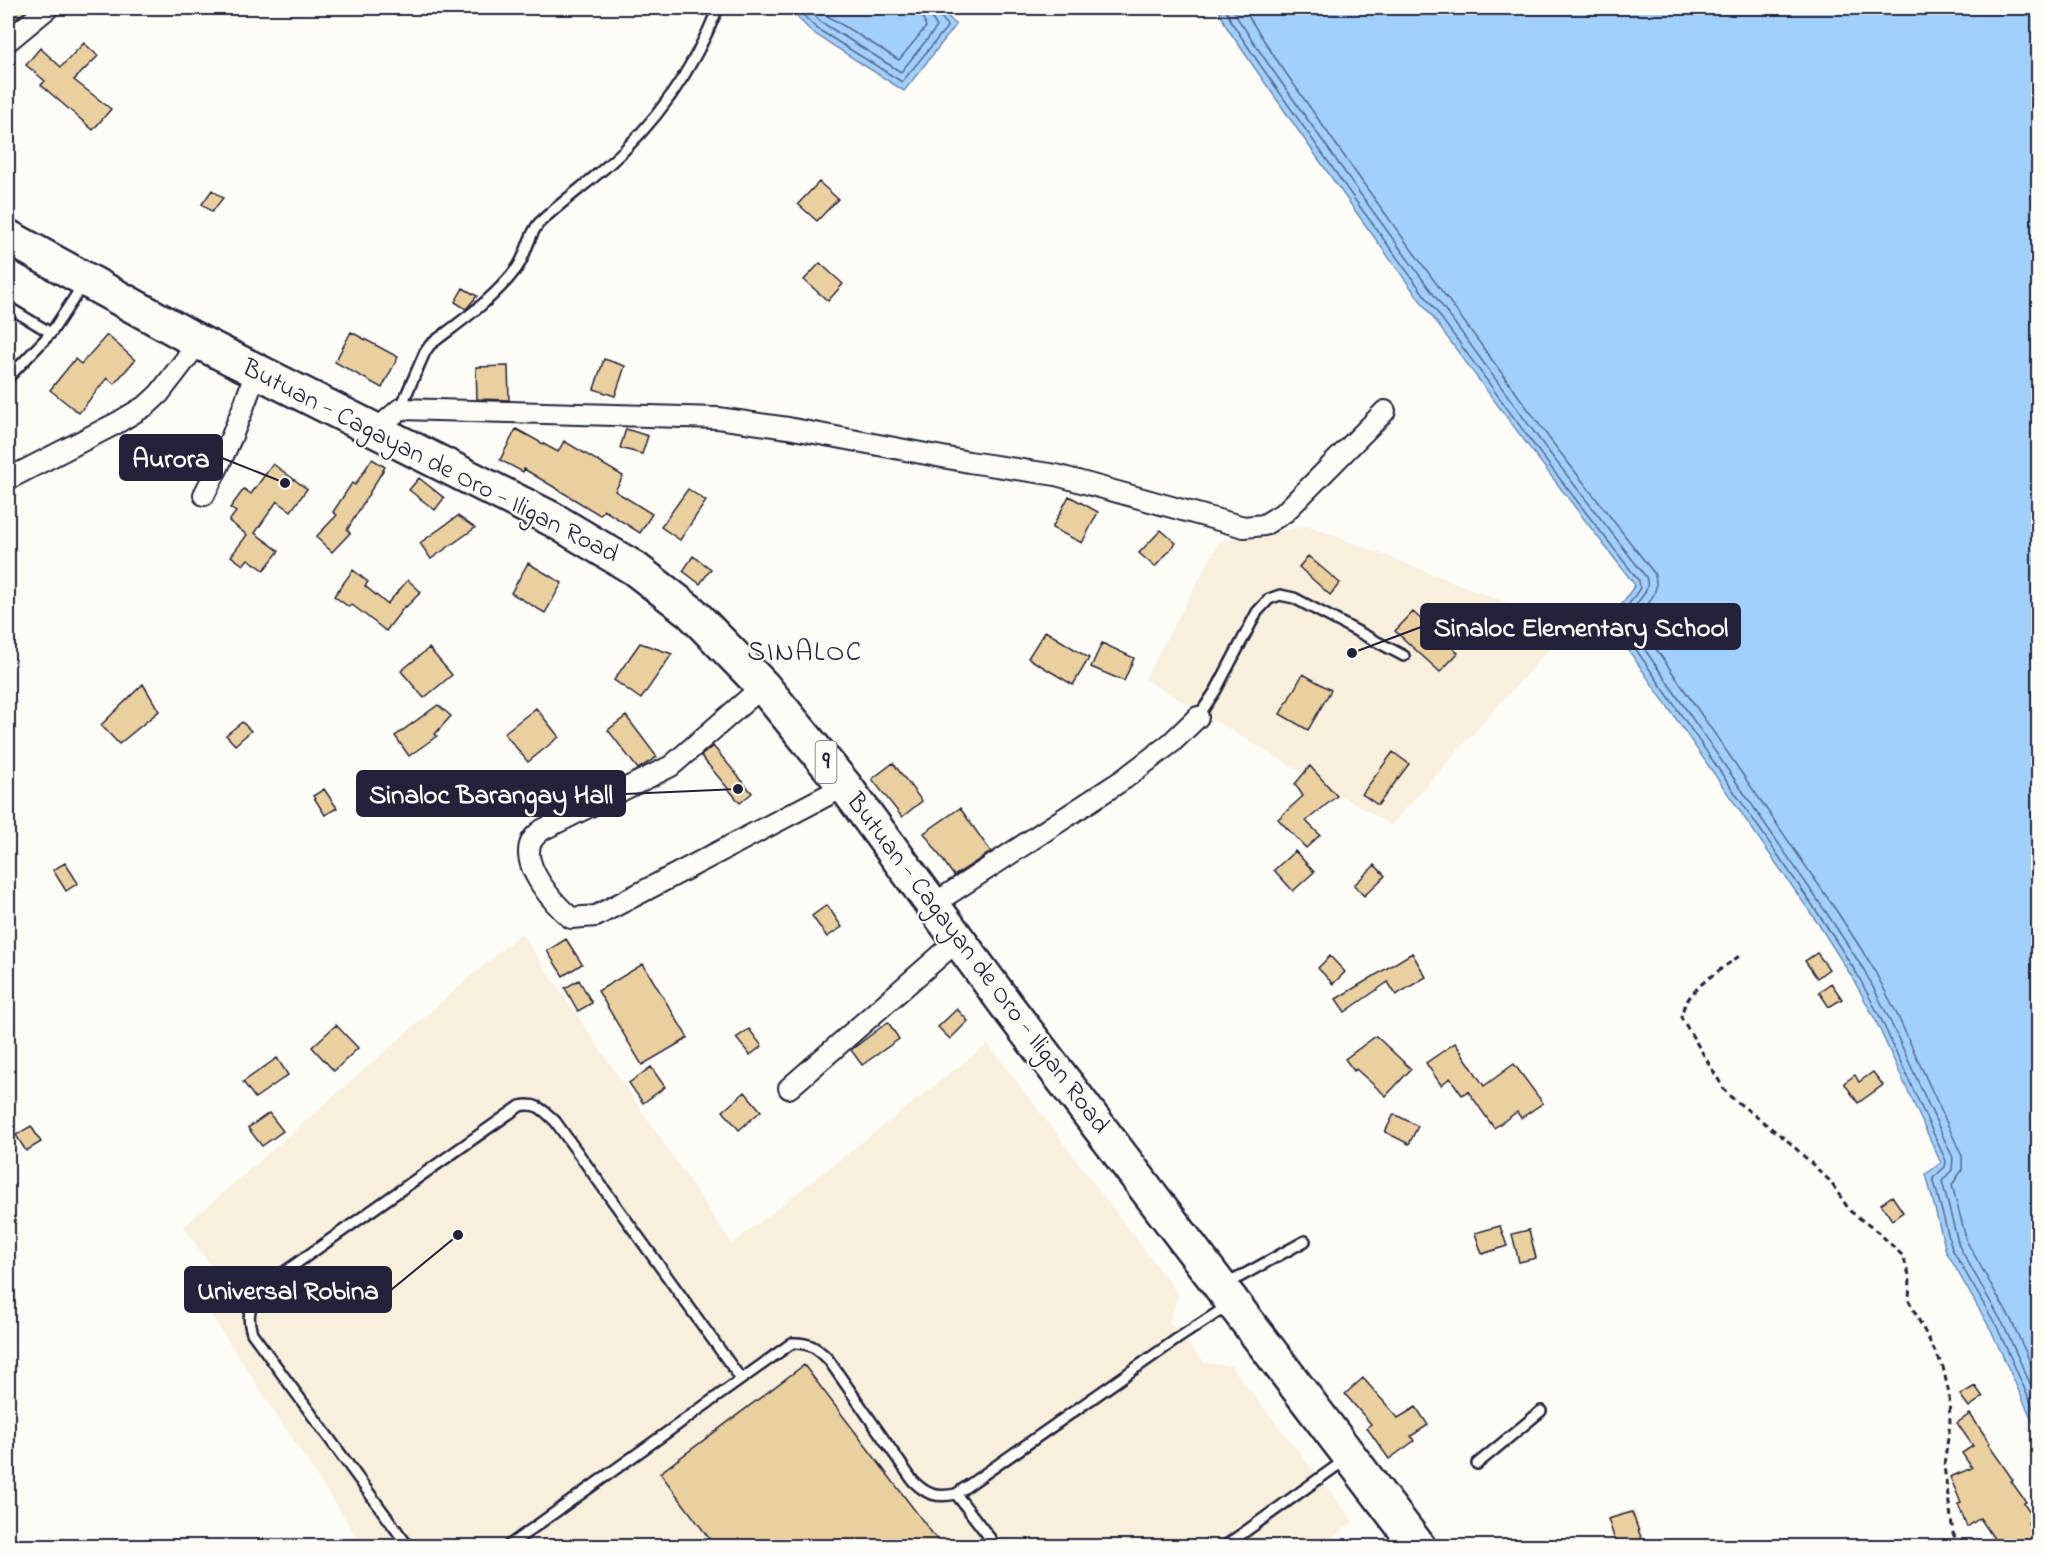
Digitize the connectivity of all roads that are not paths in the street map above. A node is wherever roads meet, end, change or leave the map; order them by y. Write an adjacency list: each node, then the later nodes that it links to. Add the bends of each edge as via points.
1 (48, 8): 3 (street)
2 (718, 8): 11 (lane, via 698,52 667,103 636,139 539,223 532,231 522,261 501,286 476,311 430,345)
3 (8, 41)
4 (8, 237): 5 (highway, Butuan - Cagayan de Oro - Iligan Road / 9)
5 (85, 282): 7 (lane); 8 (highway, Butuan - Cagayan de Oro - Iligan Road / 9)
6 (8, 307): 7 (lane)
7 (51, 333): 10 (lane)
8 (199, 342): 9 (highway, Butuan - Cagayan de Oro - Iligan Road / 9); 14 (street, via 147,405)
9 (256, 371): 13 (highway, Butuan - Cagayan de Oro - Iligan Road / 9); 15 (street, via 231,441)
10 (8, 378)
11 (400, 409): 12 (street, via 718,418 1056,475 1244,527 1264,525 1285,512); 13 (street)
12 (1385, 411)
13 (375, 431): 17 (highway, Butuan - Cagayan de Oro - Iligan Road / 9, via 552,519 634,567 691,612)
14 (8, 479)
15 (204, 495)
16 (1404, 656): 18 (lane, via 1294,598 1280,595 1269,599 1257,612)
17 (763, 686): 19 (highway, Butuan - Cagayan de Oro - Iligan Road / 9); 19 (street, via 671,766 534,837 529,846 532,865 558,908 571,918 596,916)
18 (1198, 717): 20 (street, via 1172,743 1124,779)
19 (845, 786): 20 (highway, Butuan - Cagayan de Oro - Iligan Road / 9)
20 (932, 905): 21 (highway, Butuan - Cagayan de Oro - Iligan Road / 9)
21 (958, 940): 22 (street); 24 (highway, Butuan - Cagayan de Oro - Iligan Road / 9)
22 (789, 1088)
23 (1305, 1241): 24 (lane)
24 (1226, 1295): 27 (highway, Butuan - Cagayan de Oro - Iligan Road / 9); 29 (lane, via 1177,1339)
25 (741, 1379): 29 (lane, via 792,1343 804,1342 817,1348 921,1490 931,1496); 30 (lane, via 555,1121 541,1108 520,1106 264,1287 251,1304 248,1320 252,1333); 31 (lane)
26 (1541, 1411): 28 (lane)
27 (1350, 1457): 33 (lane); 34 (highway, Butuan - Cagayan de Oro - Iligan Road / 9)
28 (1477, 1464)
29 (956, 1494): 32 (lane)
30 (408, 1546)
31 (508, 1546)
32 (996, 1546)
33 (1225, 1546)
34 (1418, 1546)

